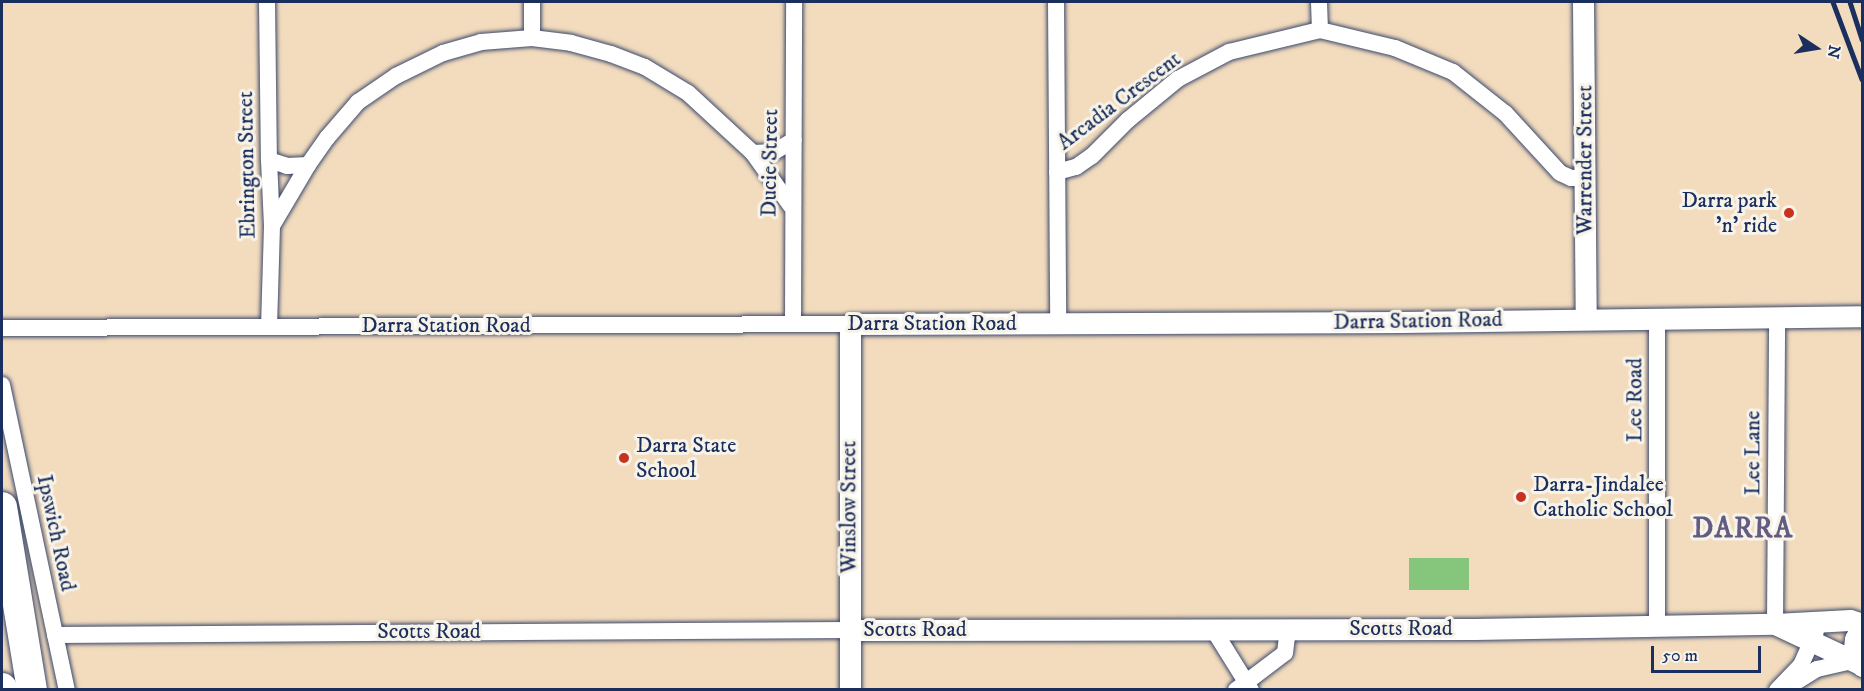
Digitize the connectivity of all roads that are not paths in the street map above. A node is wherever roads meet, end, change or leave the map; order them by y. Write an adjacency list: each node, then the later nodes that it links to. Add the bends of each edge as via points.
1 (267, 2): 11 (street, Ebrington Street)
2 (532, 2): 8 (street)
3 (794, 2): 9 (street, Ducie Street)
4 (1056, 2): 13 (street)
5 (1319, 2): 7 (street)
6 (1584, 2): 14 (street, Warrender Street)
7 (1320, 30): 13 (street, Arcadia Crescent, via 1229,52 1178,79 1092,156 1076,167); 14 (street, Arcadia Crescent, via 1395,48 1453,72 1505,112 1560,173)
8 (532, 38): 10 (street, via 571,43 645,67 688,93); 12 (street, via 482,42 443,52 396,76 358,102)
9 (794, 140): 10 (street, via 774,152); 15 (street, Ducie Street)
10 (753, 153): 15 (street)
11 (269, 160): 12 (street, via 287,166); 16 (street, Ebrington Street)
12 (308, 165): 16 (street)
13 (1057, 172): 23 (street)
14 (1585, 178): 19 (street, Warrender Street)
15 (791, 206): 21 (street, Ducie Street)
16 (272, 226): 24 (street, Ebrington Street)
17 (1863, 316): 18 (street, Darra Station Road)
18 (1777, 318): 20 (street, Darra Station Road); 29 (street, Lee Lane)
19 (1586, 319): 20 (street, Darra Station Road); 23 (street, Darra Station Road)
20 (1657, 319): 31 (street, Lee Road)
21 (793, 324): 22 (street, Darra Station Road); 24 (street, Darra Station Road)
22 (850, 324): 23 (street, Darra Station Road); 33 (street, Winslow Street)
23 (1058, 324)
24 (268, 327): 25 (street, Darra Station Road)
25 (2, 328)
26 (2, 386): 35 (street, Ipswich Road)
27 (2, 507): 39 (highway)
28 (1820, 621): 29 (street, Scotts Road); 30 (street, Scotts Road, via 1850,620); 36 (street)
29 (1775, 624): 31 (street, Scotts Road); 36 (street, Scotts Road)
30 (1863, 625): 37 (street, via 1855,639)
31 (1657, 626): 34 (street, Scotts Road)
32 (1213, 629): 33 (street, Scotts Road); 34 (street, Scotts Road); 38 (street)
33 (850, 630): 35 (street, Scotts Road); 41 (street, Winslow Street)
34 (1288, 630): 38 (street, via 1285,654)
35 (55, 635): 40 (street, Ipswich Road)
36 (1812, 641): 37 (street, Scotts Road); 42 (street, via 1801,665)
37 (1858, 664): 43 (street, via 1817,669)
38 (1244, 687)
39 (32, 690)
40 (67, 690)
41 (850, 690)
42 (1777, 690)
43 (1784, 690)

